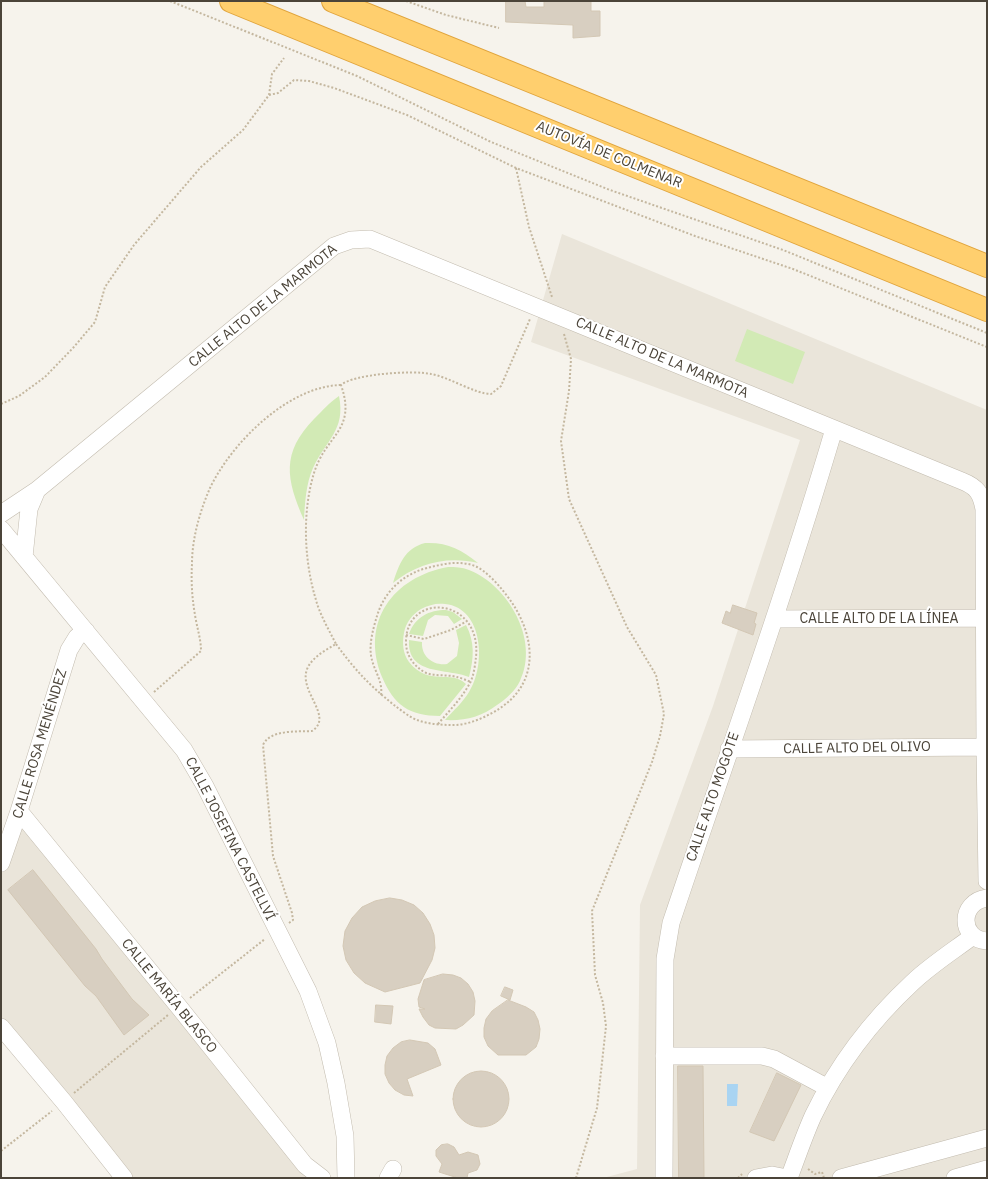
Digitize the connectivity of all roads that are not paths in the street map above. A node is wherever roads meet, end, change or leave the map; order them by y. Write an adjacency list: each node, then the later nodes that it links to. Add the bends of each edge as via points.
1 (231, 1): 4 (highway, AUTOVÍA DE COLMENAR)
2 (333, 1): 3 (highway)
3 (987, 266)
4 (987, 310)
5 (834, 429): 6 (street, CALLE ALTO DE LA MARMOTA, via 559,315 370,239 361,238 334,246); 10 (street, CALLE ALTO DE LA MARMOTA, via 974,486 980,492 984,509); 11 (street, CALLE ALTO MOGOTE)
6 (37, 490): 7 (street, CALLE ALTO DE LA MARMOTA); 9 (street, CALLE ALTO DE LA MARMOTA, via 29,509)
7 (1, 514)
8 (1, 529): 9 (street, CALLE JOSEFINA CASTELLVÍ)
9 (24, 557): 12 (street, CALLE JOSEFINA CASTELLVÍ)
10 (984, 618): 11 (street, CALLE ALTO DE LA LÍNEA); 13 (street, CALLE ALTO DE LA MARMOTA)
11 (774, 620): 15 (street, CALLE ALTO MOGOTE)
12 (86, 631): 16 (street, CALLE ROSA MENÉNDEZ, via 77,637 69,650); 28 (street, CALLE JOSEFINA CASTELLVÍ, via 184,750 206,786 308,991 327,1043 345,1136)
13 (986, 702): 14 (street, CALLE ALTO DE LA MARMOTA)
14 (984, 747): 15 (street, CALLE ALTO DEL OLIVO); 18 (street, CALLE ALTO DE LA MARMOTA)
15 (729, 749): 22 (street, CALLE ALTO MOGOTE, via 667,940)
16 (19, 811): 17 (street, CALLE ROSA MENÉNDEZ); 27 (street, CALLE MARÍA BLASCO, via 305,1165)
17 (1, 863)
18 (987, 881)
19 (987, 898): 20 (street, via 976,901 968,909 966,920 967,926)
20 (980, 938): 23 (street, via 914,981 860,1040)
21 (1, 1027): 26 (street)
22 (664, 1056): 23 (street, via 762,1056 774,1059); 29 (street, CALLE ALTO MOGOTE)
23 (828, 1088): 31 (street, via 813,1116)
24 (987, 1138): 32 (street)
25 (987, 1169): 33 (street)
26 (124, 1178)
27 (322, 1178)
28 (346, 1178)
29 (664, 1178)
30 (756, 1178): 31 (street, via 772,1175)
31 (788, 1178)
32 (841, 1178)
33 (955, 1178)

